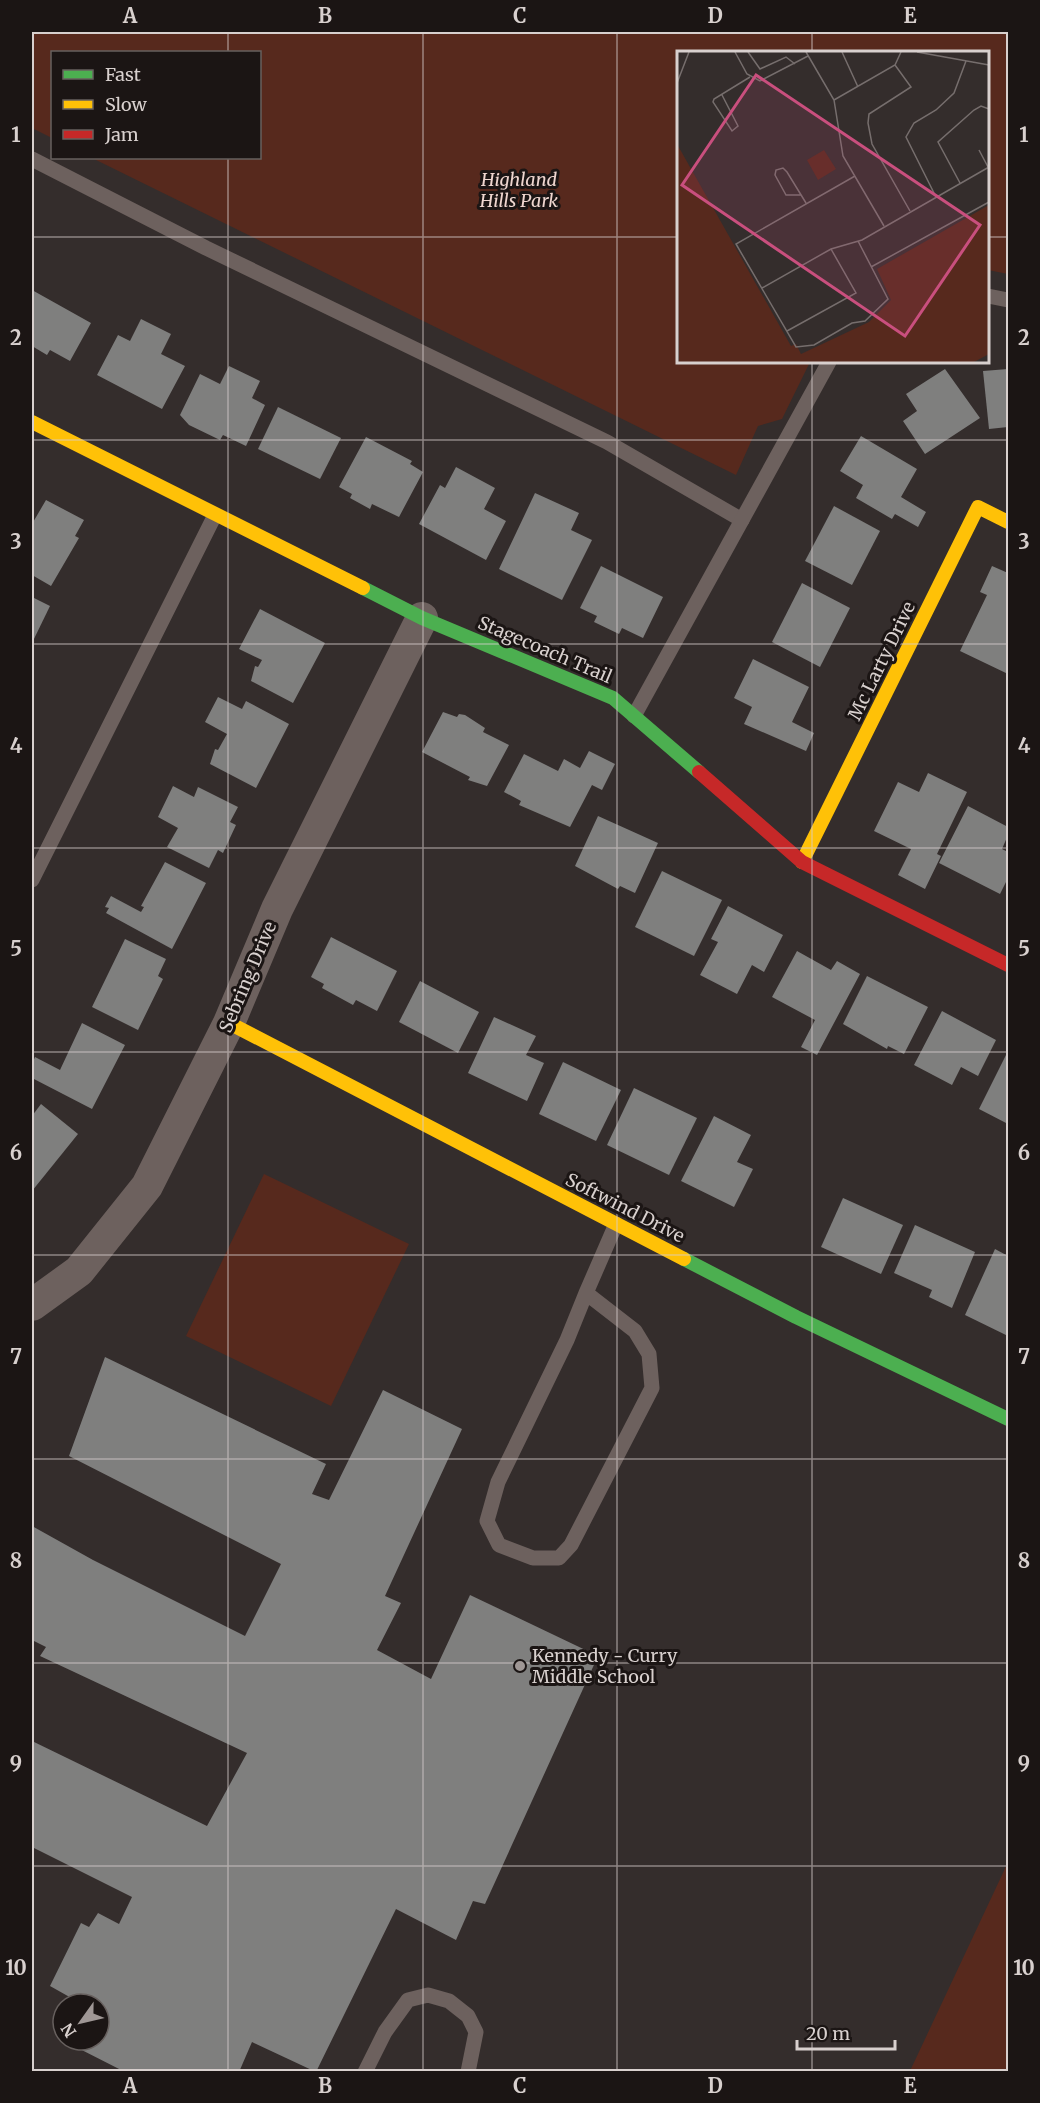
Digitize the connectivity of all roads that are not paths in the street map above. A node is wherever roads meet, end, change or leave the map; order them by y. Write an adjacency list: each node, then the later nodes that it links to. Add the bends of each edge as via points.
1 (32, 159): 7 (lane, via 206,248 607,442)
2 (989, 296): 3 (lane)
3 (1008, 300)
4 (828, 363): 7 (lane)
5 (32, 422): 6 (street, Stagecoach Trail)
6 (215, 514): 9 (street, Stagecoach Trail); 12 (lane)
7 (742, 520): 10 (lane)
8 (1008, 522): 11 (street, Mc Larty Drive, via 978,507)
9 (422, 618): 10 (street, Stagecoach Trail, via 613,698); 14 (street, Sebring Drive, via 277,909)
10 (634, 716): 11 (street, Stagecoach Trail)
11 (802, 862): 13 (street, Stagecoach Trail)
12 (32, 880)
13 (1008, 965)
14 (229, 1023): 15 (street, Softwind Drive); 17 (street, Sebring Drive, via 147,1186 79,1271)
15 (616, 1224): 16 (lane); 18 (street, Softwind Drive, via 796,1317)
16 (586, 1293): 16 (lane, via 498,1482 487,1521 500,1545 533,1558 559,1558 571,1545 652,1388 649,1354 635,1331)
17 (32, 1305)
18 (1008, 1419)
19 (365, 2072): 20 (lane, via 385,2032 408,2000 428,1995 449,2001 468,2016 476,2032)
20 (468, 2072)

